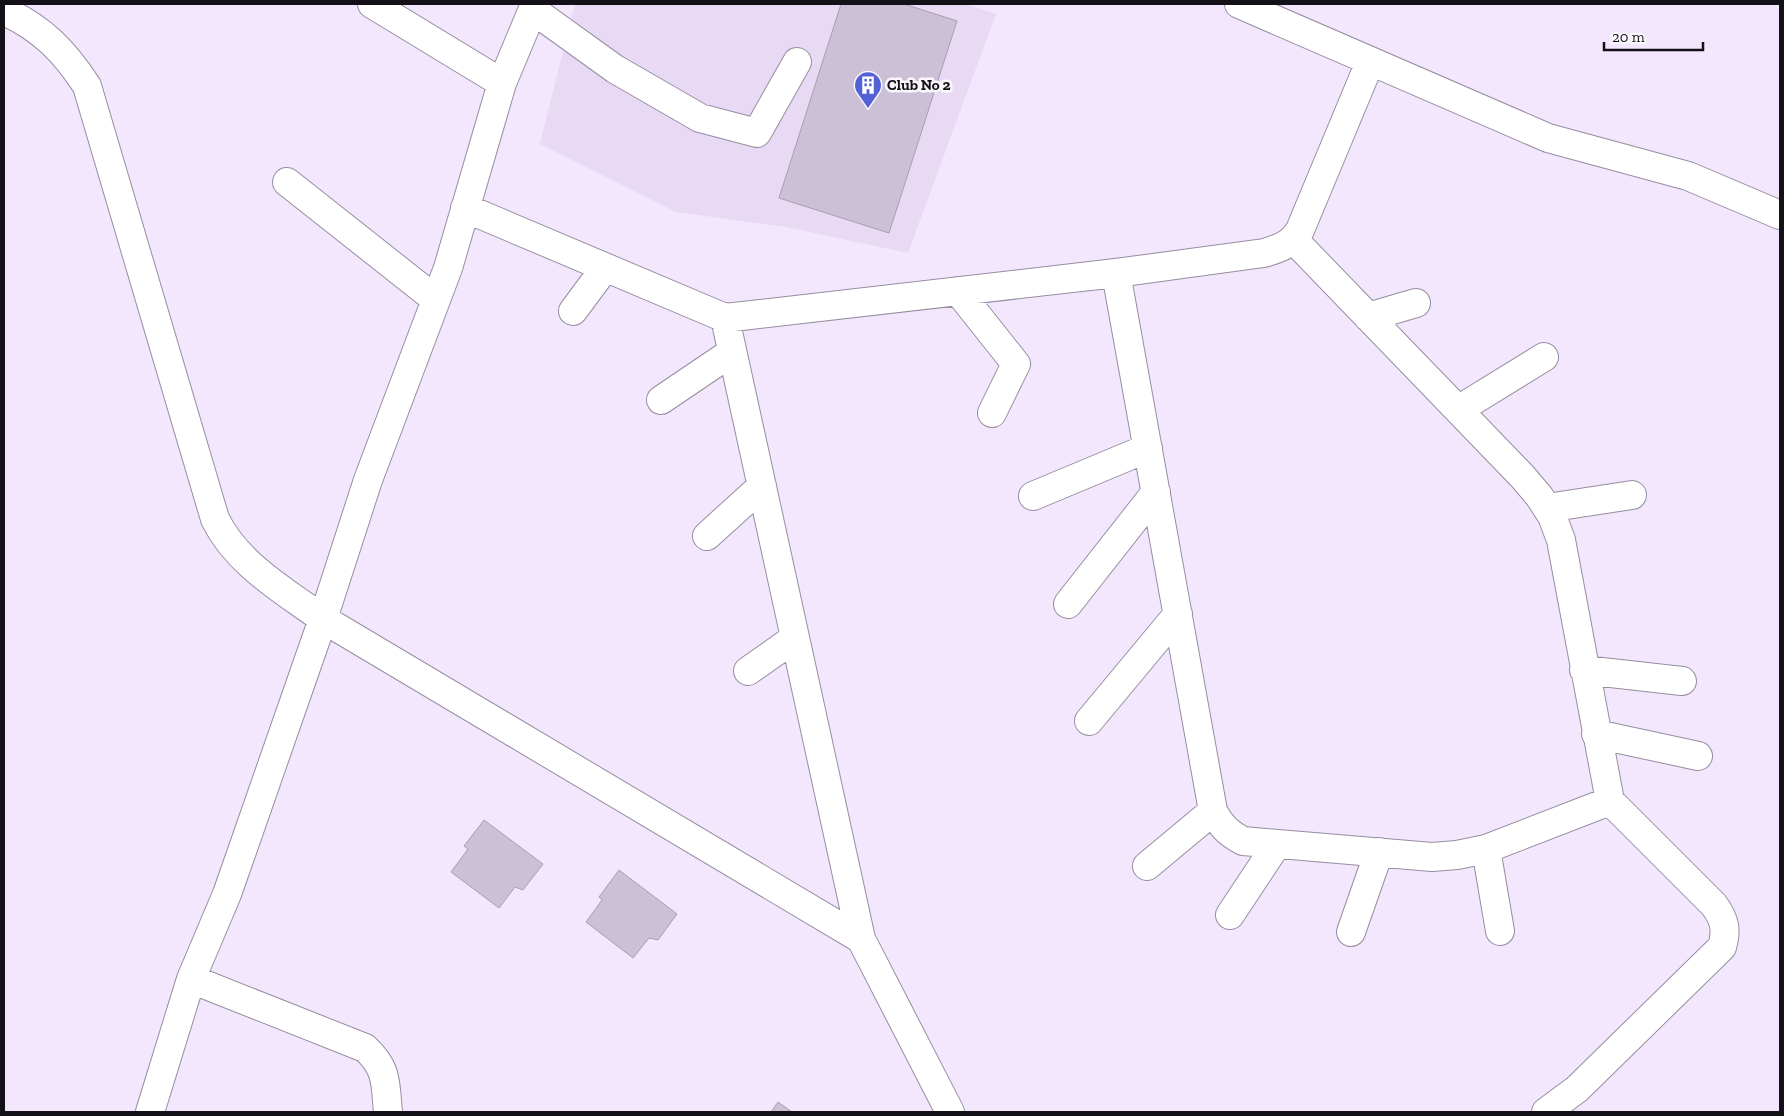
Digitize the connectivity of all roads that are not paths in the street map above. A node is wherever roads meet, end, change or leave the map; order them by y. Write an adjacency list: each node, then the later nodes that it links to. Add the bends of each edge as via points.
1 (372, 4): 7 (street)
2 (1239, 4): 6 (street)
3 (534, 7): 5 (street, via 615,69 700,118 756,133); 7 (street)
4 (4, 11): 34 (street, via 44,36 69,59 87,86 215,519 224,538 248,564)
5 (797, 62)
6 (1370, 62): 10 (street, via 1548,138 1688,176); 11 (street)
7 (502, 83): 9 (street)
8 (286, 182): 15 (street)
9 (465, 208): 12 (street); 15 (street, via 448,268)
10 (1780, 215)
11 (1294, 240): 13 (street, via 1264,253); 18 (street)
12 (605, 268): 17 (street); 19 (street)
13 (1116, 273): 14 (street); 25 (street)
14 (958, 292): 19 (street); 24 (street, via 1016,364)
15 (435, 299): 34 (street, via 368,480)
16 (1416, 303): 18 (street)
17 (573, 311)
18 (1368, 317): 23 (street)
19 (725, 318): 20 (street)
20 (732, 352): 22 (street); 26 (street)
21 (1544, 357): 23 (street)
22 (660, 400)
23 (1458, 410): 30 (street, via 1522,476)
24 (992, 413)
25 (1148, 448): 27 (street); 29 (street)
26 (762, 486): 31 (street); 35 (street)
27 (1156, 492): 32 (street); 33 (street)
28 (1632, 495): 30 (street)
29 (1033, 496)
30 (1547, 508): 37 (street, via 1561,540)
31 (708, 536)
32 (1068, 604)
33 (1178, 614): 39 (street); 43 (street)
34 (323, 619): 51 (street); 52 (street, via 227,894)
35 (795, 638): 36 (street); 51 (street)
36 (748, 670)
37 (1584, 670): 38 (street); 40 (street)
38 (1682, 681)
39 (1089, 721)
40 (1596, 734): 41 (street); 42 (street)
41 (1698, 756)
42 (1610, 801): 45 (street); 56 (street, via 1714,905 1723,917 1726,933 1722,947 1577,1089)
43 (1213, 810): 44 (street, via 1229,834 1244,841); 47 (street)
44 (1277, 844): 46 (street); 48 (street)
45 (1486, 849): 46 (street, via 1432,857); 49 (street)
46 (1379, 852): 50 (street)
47 (1147, 866)
48 (1230, 915)
49 (1500, 931)
50 (1351, 932)
51 (860, 939): 55 (street)
52 (191, 979): 53 (street); 54 (street, via 365,1048 384,1071)
53 (150, 1112)
54 (388, 1112)
55 (950, 1112)
56 (1546, 1112)

